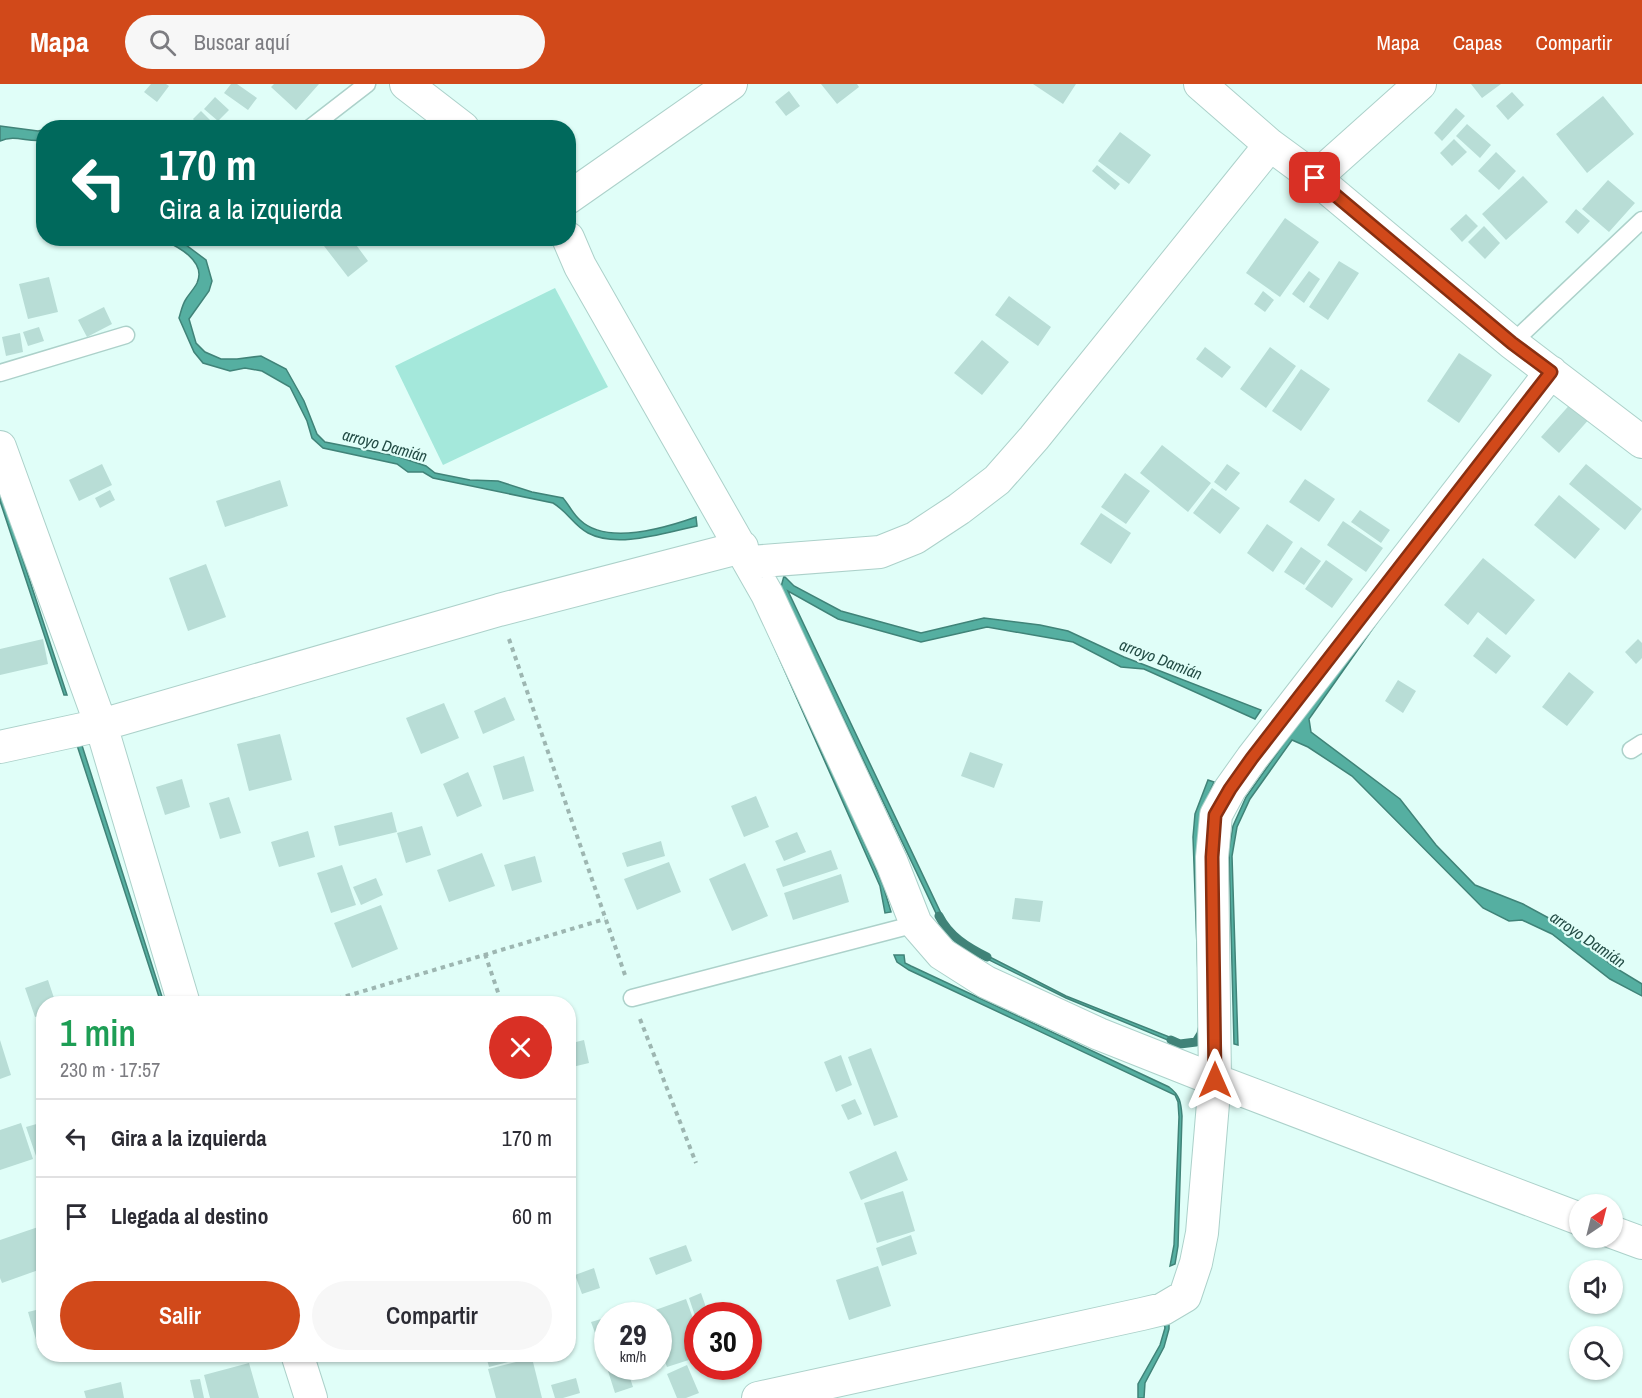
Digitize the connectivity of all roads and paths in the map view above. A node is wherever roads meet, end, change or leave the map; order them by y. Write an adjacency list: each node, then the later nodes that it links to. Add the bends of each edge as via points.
1 (367, 84): 6 (lane)
2 (406, 84): 7 (street)
3 (731, 84): 10 (street)
4 (1200, 84): 8 (street)
5 (1420, 84): 9 (street)
6 (320, 120)
7 (453, 120)
8 (1270, 146): 9 (street); 19 (street, via 997,480 915,537 880,552)
9 (1315, 178): 14 (street)
10 (576, 192)
11 (1642, 220): 14 (lane)
12 (571, 246): 19 (street)
13 (126, 335): 16 (lane)
14 (1512, 343): 15 (street)
15 (1551, 372): 17 (street); 30 (street, via 1252,758 1215,815)
16 (0, 373)
17 (1642, 442)
18 (0, 447): 21 (street)
19 (746, 555): 20 (street); 24 (street, via 892,863)
20 (499, 610): 21 (street); 23 (path)
21 (101, 725): 22 (street); 26 (street)
22 (0, 747)
23 (605, 918): 25 (path); 29 (path)
24 (916, 924): 29 (lane); 30 (street, via 942,954 986,982 1099,1034)
25 (485, 954): 27 (path); 28 (path)
26 (182, 996)
27 (346, 996)
28 (499, 996)
29 (633, 998): 31 (path)
30 (1215, 1080): 32 (street); 37 (street, via 1202,1233 1185,1296 1162,1309 1142,1314)
31 (696, 1163)
32 (1569, 1215)
33 (1623, 1236): 34 (street)
34 (1642, 1243)
35 (300, 1362): 36 (street)
36 (311, 1398)
37 (758, 1398)

